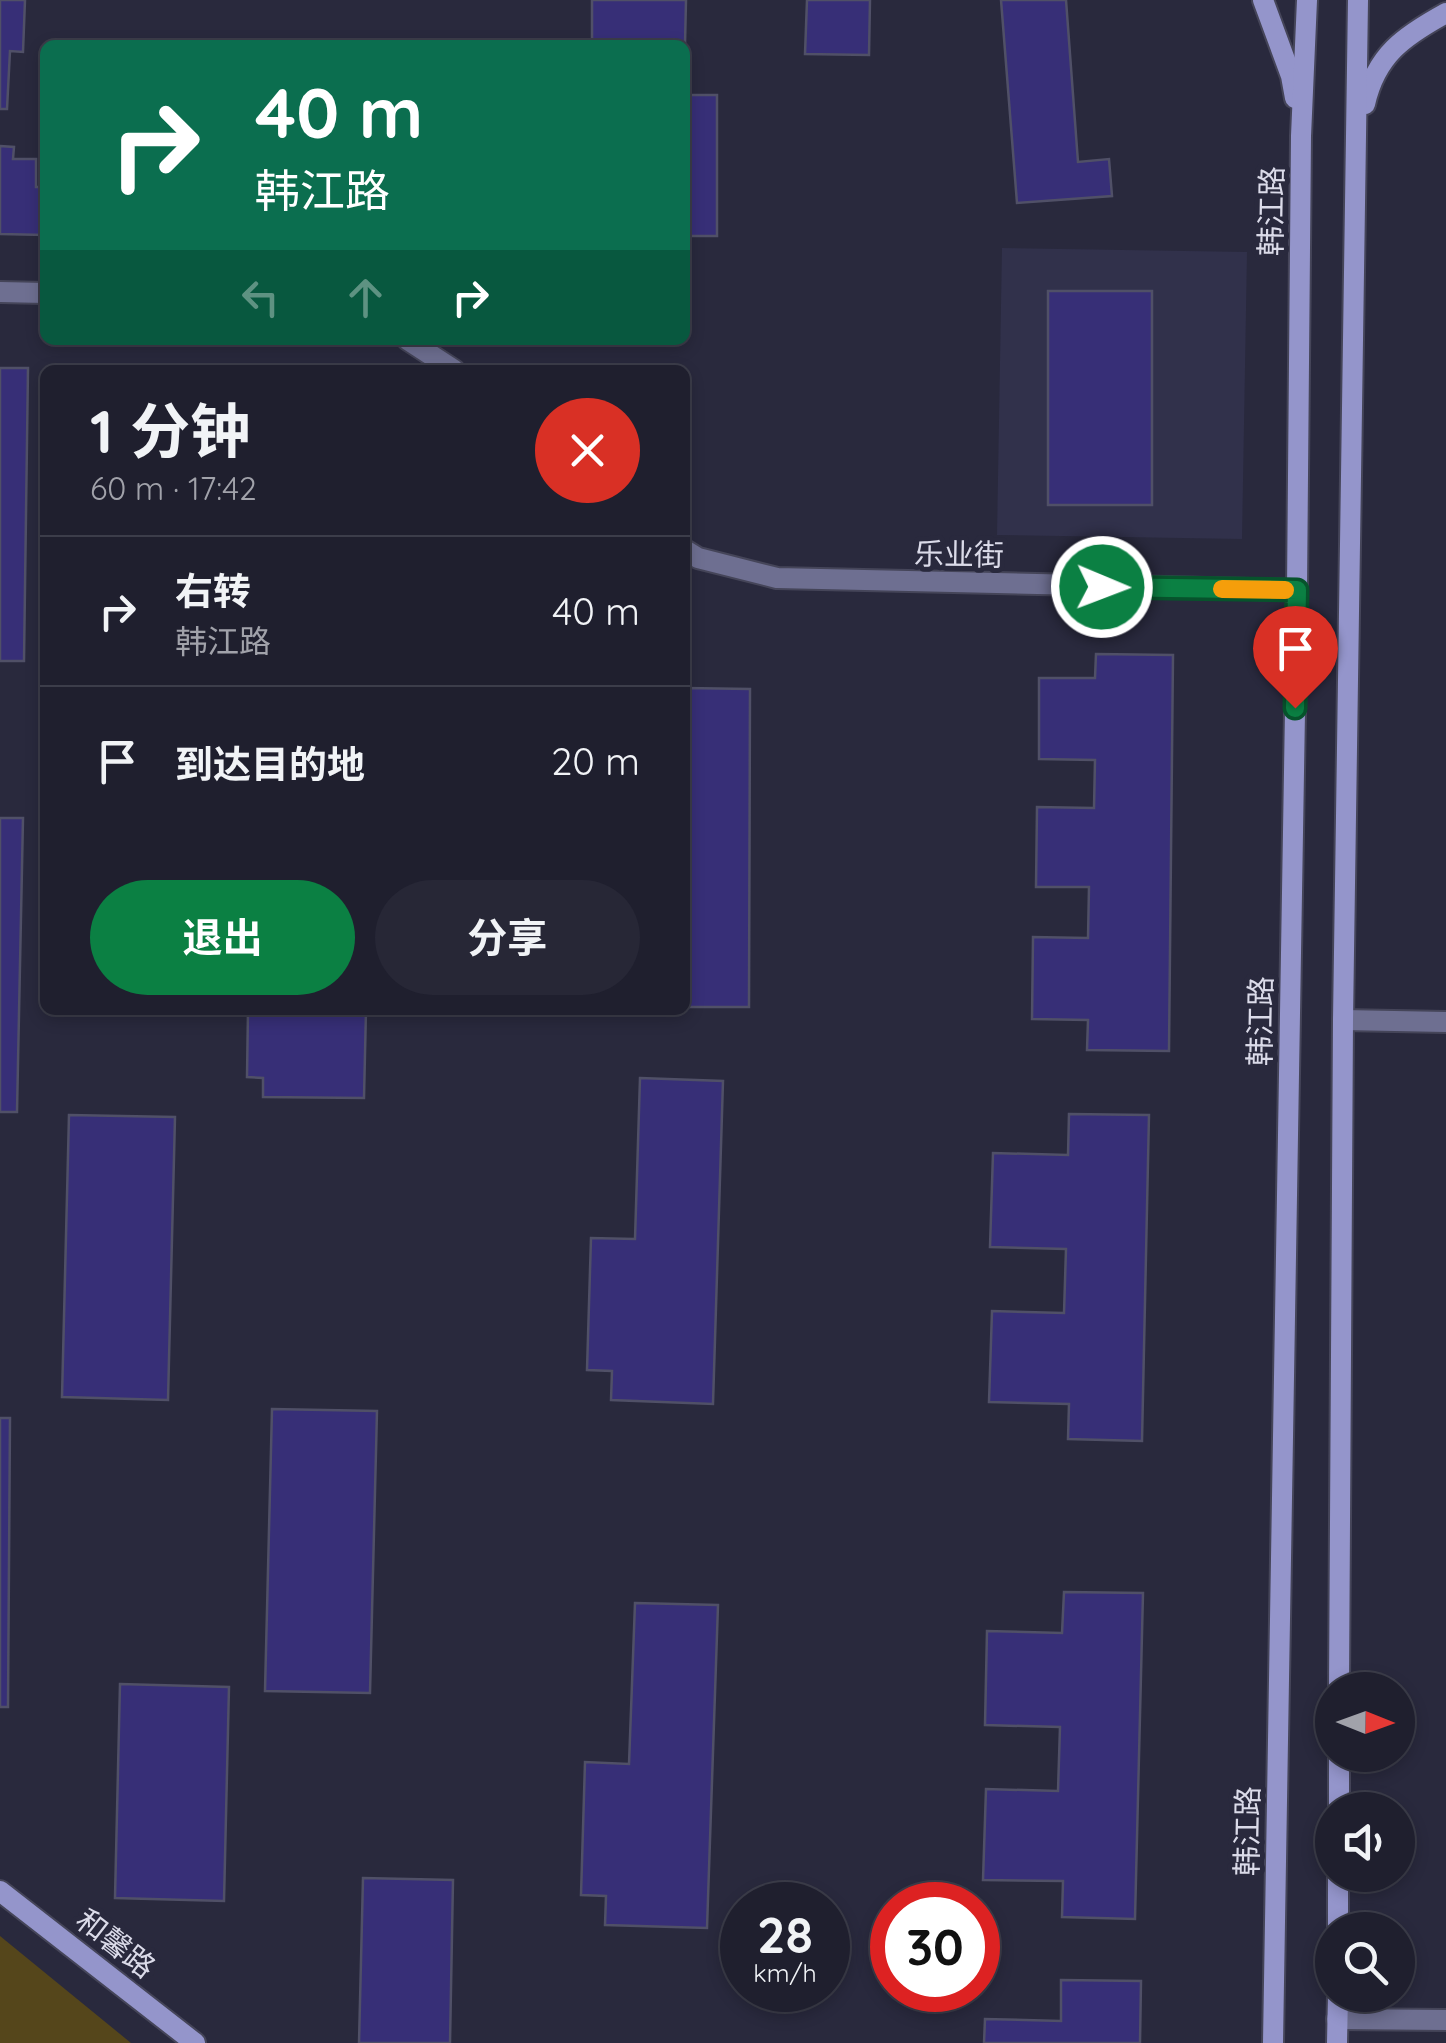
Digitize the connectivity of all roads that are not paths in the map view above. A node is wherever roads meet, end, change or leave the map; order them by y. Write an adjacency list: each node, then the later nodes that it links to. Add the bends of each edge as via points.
1 (1264, 0): 5 (street, via 1291,76)
2 (1307, 0): 5 (street, 韩江路)
3 (1358, 0): 6 (street)
4 (1446, 13): 6 (street, via 1397,43 1371,79)
5 (1301, 136): 12 (street, 韩江路)
6 (1357, 140): 13 (street)
7 (0, 292): 8 (street)
8 (40, 293)
9 (416, 345): 10 (street)
10 (446, 365)
11 (690, 553): 12 (street, 乐业街, via 777,578)
12 (1297, 590): 21 (street, 韩江路)
13 (1343, 1020): 14 (street); 15 (street)
14 (1446, 1022)
15 (1339, 1672)
16 (0, 1891): 20 (street, 和馨路)
17 (1338, 2012): 18 (street)
18 (1338, 2019): 19 (street); 22 (street)
19 (1446, 2020)
20 (195, 2043)
21 (1273, 2043)
22 (1337, 2043)

